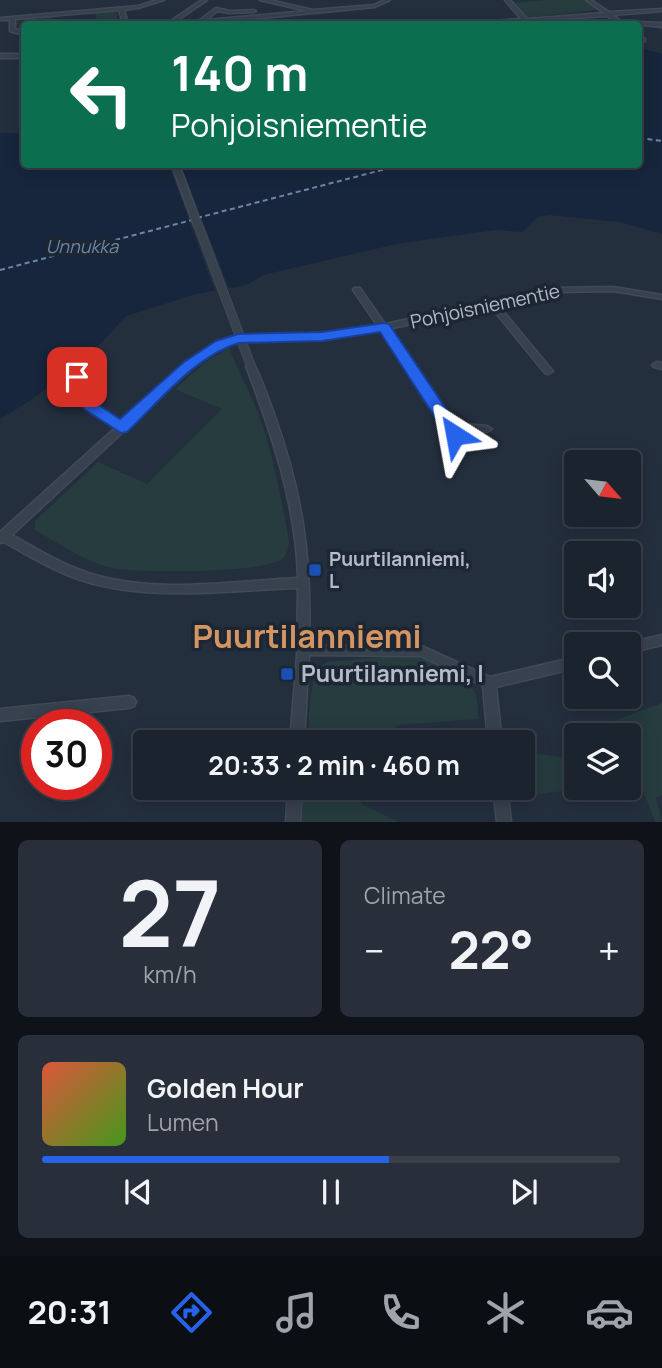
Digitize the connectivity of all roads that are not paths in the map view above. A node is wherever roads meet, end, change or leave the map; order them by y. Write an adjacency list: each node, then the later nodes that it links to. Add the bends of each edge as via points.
1 (162, 0): 9 (street)
2 (205, 0): 18 (street)
3 (262, 0): 11 (street)
4 (343, 0): 8 (street)
5 (388, 0): 8 (street)
6 (507, 0): 16 (street)
7 (588, 0): 12 (street)
8 (362, 7): 11 (street)
9 (121, 9): 14 (street); 17 (street)
10 (662, 10): 12 (street)
11 (315, 11): 13 (street)
12 (607, 13): 16 (street); 22 (street)
13 (271, 16): 19 (street, via 216,9); 20 (street)
14 (13, 18): 15 (street); 25 (street, via 12,30)
15 (0, 19)
16 (525, 20): 21 (street)
17 (125, 21)
18 (174, 21)
19 (202, 21)
20 (220, 21)
21 (513, 21)
22 (618, 21)
23 (642, 24): 24 (street)
24 (662, 25)
25 (21, 32)
26 (0, 56): 27 (street)
27 (21, 56)
28 (177, 168): 38 (street, bridge, via 285,460 297,511)
29 (357, 290): 32 (street)
30 (662, 297): 31 (street, Pohjoisniementie, via 585,288)
31 (492, 303): 32 (street, Pohjoisniementie); 33 (street)
32 (384, 327): 35 (street, Pohjoisniementie, via 221,344 190,365); 36 (street, via 452,431)
33 (548, 372)
34 (77, 377): 35 (street, via 90,406)
35 (121, 428): 37 (street, Pohjoisniementie)
36 (487, 429)
37 (2, 538): 38 (street, via 76,573 127,585)
38 (303, 583): 41 (street)
39 (662, 640): 40 (street)
40 (641, 645)
41 (302, 650): 43 (street, via 422,651); 46 (street)
42 (564, 665): 43 (street)
43 (489, 683): 47 (street)
44 (129, 702): 45 (street)
45 (0, 715)
46 (298, 730)
47 (494, 730)
48 (294, 800): 50 (street)
49 (501, 800): 51 (street)
50 (293, 822)
51 (504, 822)

